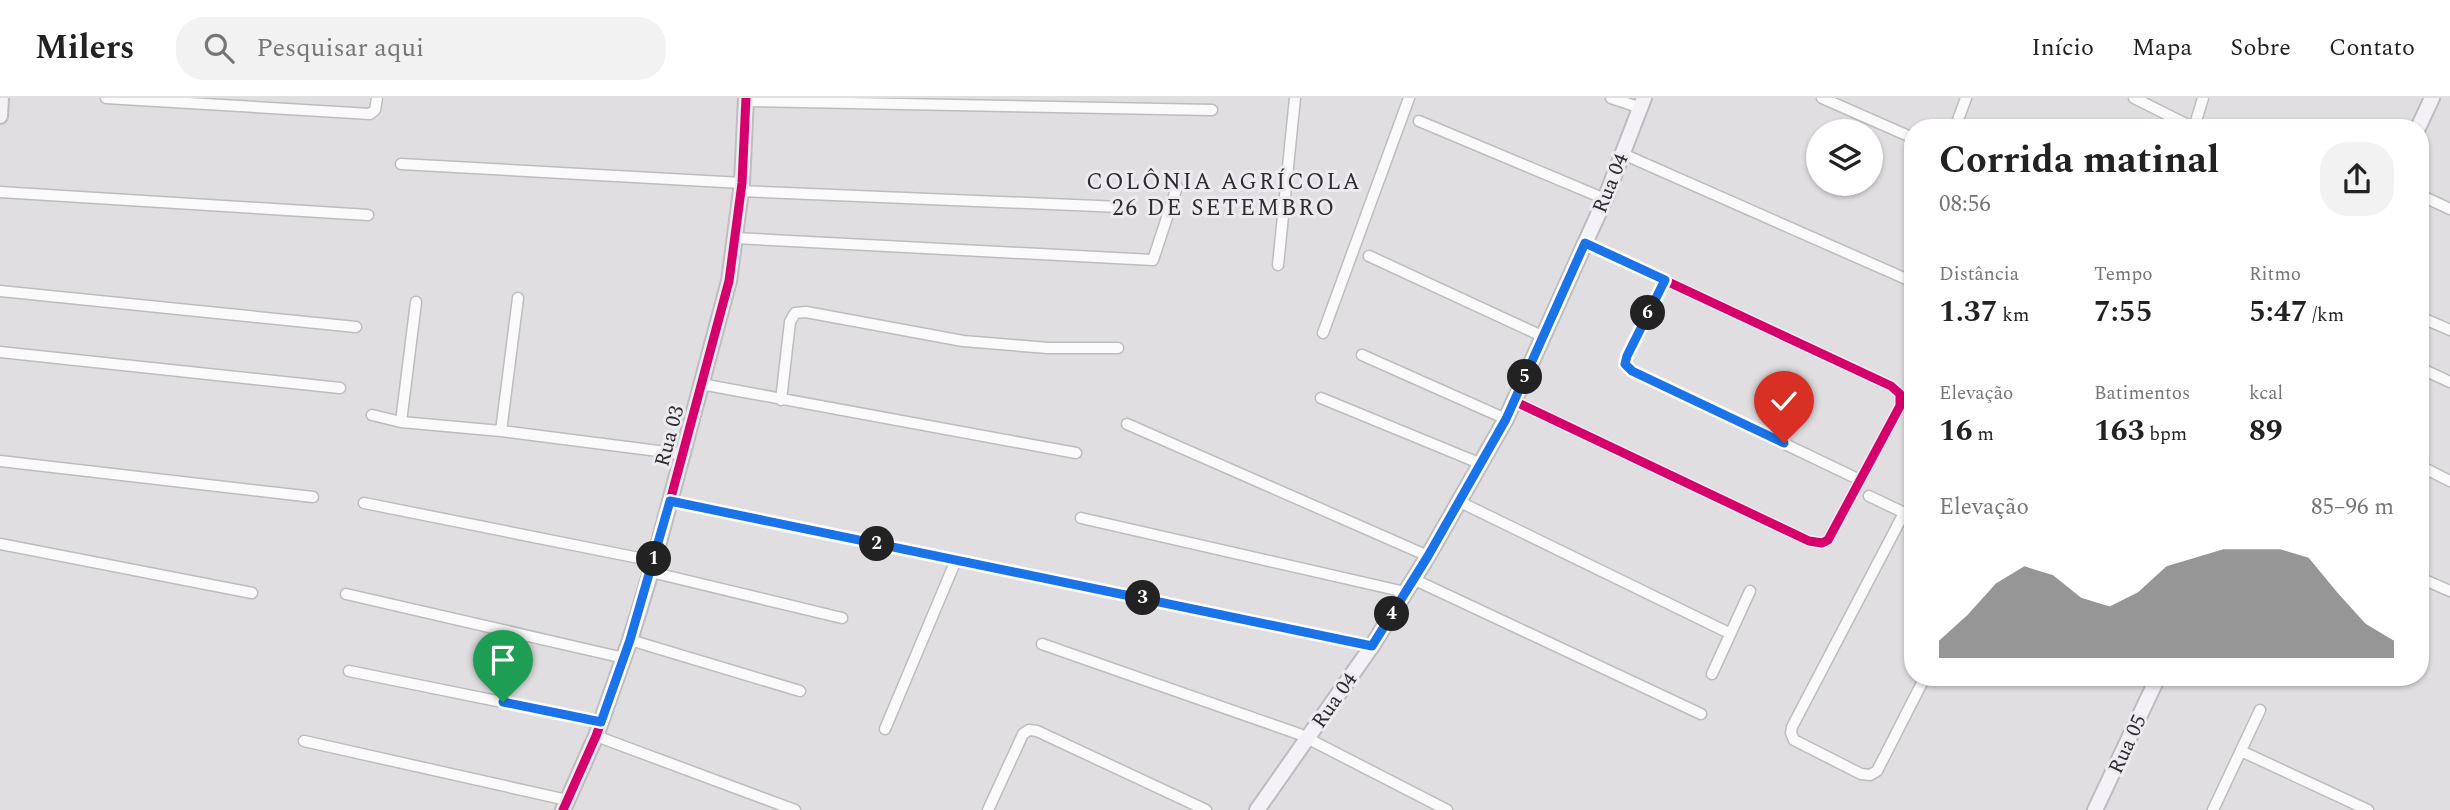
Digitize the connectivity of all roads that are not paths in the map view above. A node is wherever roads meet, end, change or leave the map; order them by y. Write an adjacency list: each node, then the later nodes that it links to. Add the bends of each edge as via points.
1 (1, 98): 19 (street)
2 (106, 98): 3 (street)
3 (113, 98): 17 (street)
4 (316, 98): 17 (street)
5 (377, 98): 17 (street, via 370,114)
6 (1295, 98): 39 (street)
7 (1409, 98): 48 (street)
8 (1611, 98): 16 (street)
9 (1822, 98): 25 (street)
10 (1966, 98): 20 (street)
11 (2134, 98): 21 (street)
12 (2203, 98): 22 (street)
13 (2432, 98): 23 (street)
14 (746, 99): 15 (street); 28 (street, Rua 03)
15 (848, 100): 18 (street)
16 (1643, 103): 26 (street, Rua 04)
17 (313, 110)
18 (1212, 110)
19 (0, 116)
20 (1958, 119)
21 (2176, 119)
22 (2197, 119)
23 (2422, 119)
24 (1419, 121): 31 (street)
25 (1904, 134)
26 (1623, 154): 31 (street, Rua 04); 40 (street)
27 (401, 164): 28 (street)
28 (741, 187): 33 (street); 36 (street, Rua 03)
29 (1177, 187): 36 (street, via 1153,260)
30 (0, 192): 35 (street)
31 (1605, 199): 37 (street, Rua 04)
32 (2429, 199): 34 (street)
33 (1121, 208)
34 (2450, 209)
35 (368, 215)
36 (734, 238): 55 (street, Rua 03, via 729,281)
37 (1585, 243): 41 (street); 49 (street, Rua 04)
38 (1369, 256): 49 (street)
39 (1278, 265)
40 (1904, 278)
41 (1665, 280): 70 (street, via 1625,364); 70 (street, via 1900,394 1900,405)
42 (0, 292): 46 (street)
43 (518, 298): 64 (street)
44 (416, 302): 62 (street)
45 (2429, 321): 47 (street)
46 (356, 327)
47 (2450, 330)
48 (1324, 333)
49 (1544, 337): 59 (street, Rua 04)
50 (1118, 348): 58 (street, via 963,341 796,313 789,322)
51 (0, 352): 56 (street)
52 (1362, 355): 61 (street)
53 (2429, 372): 54 (street)
54 (2450, 382)
55 (701, 384): 58 (street); 66 (street, Rua 03)
56 (340, 388)
57 (1321, 398): 68 (street)
58 (781, 400): 65 (street)
59 (1514, 401): 61 (street, Rua 04); 70 (street, via 1809,541 1828,540)
60 (372, 415): 62 (street)
61 (1506, 419): 68 (street, Rua 04)
62 (401, 422): 64 (street)
63 (1127, 424): 81 (street)
64 (501, 431): 66 (street)
65 (1076, 453)
66 (682, 454): 74 (street, Rua 03)
67 (0, 461): 72 (street)
68 (1479, 464): 75 (street, Rua 04)
69 (2429, 470): 71 (street)
70 (1860, 480)
71 (2450, 481)
72 (313, 496)
73 (1869, 496): 77 (street)
74 (670, 501): 82 (street); 83 (street, Rua 03)
75 (1458, 501): 81 (street, Rua 04); 91 (street)
76 (364, 503): 83 (street)
77 (1904, 513)
78 (1081, 518): 85 (street)
79 (1904, 522): 98 (street, via 1791,733 1805,746 1870,775 1877,771)
80 (0, 544): 88 (street)
81 (1428, 556): 85 (street, Rua 04)
82 (956, 560): 94 (street); 104 (street)
83 (652, 566): 90 (street); 92 (street, Rua 03)
84 (2429, 582): 87 (street)
85 (1409, 586): 94 (street, Rua 04); 102 (street)
86 (1750, 591): 91 (street)
87 (2450, 592)
88 (252, 593)
89 (346, 594): 95 (street)
90 (842, 618)
91 (1729, 632): 97 (street)
92 (630, 640): 95 (street, Rua 03); 100 (street)
93 (1042, 644): 105 (street)
94 (1372, 646): 105 (street, Rua 04)
95 (624, 658): 103 (street, Rua 03)
96 (349, 671): 103 (street)
97 (1712, 674)
98 (1920, 686)
99 (2154, 686): 114 (street, Rua 05)
100 (800, 691)
101 (2260, 710): 107 (street)
102 (1701, 714)
103 (598, 729): 108 (street, Rua 03); 109 (street)
104 (885, 729)
105 (1307, 739): 112 (street, Rua 04); 113 (street)
106 (304, 741): 108 (street)
107 (2241, 751): 115 (street); 116 (street)
108 (565, 805)
109 (795, 810)
110 (988, 810): 111 (street, via 1023,734 1029,730)
111 (1206, 810)
112 (1257, 810)
113 (1447, 810)
114 (2095, 810)
115 (2213, 810)
116 (2368, 810)

